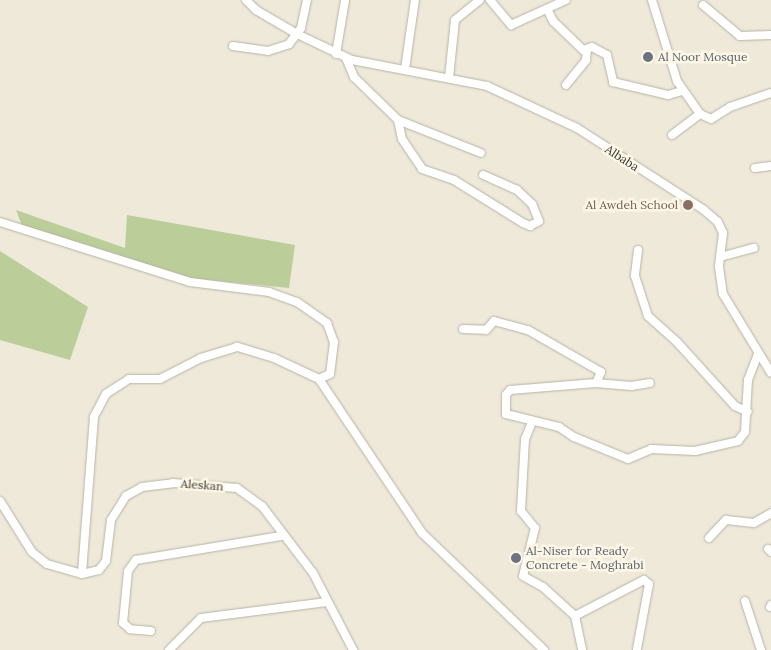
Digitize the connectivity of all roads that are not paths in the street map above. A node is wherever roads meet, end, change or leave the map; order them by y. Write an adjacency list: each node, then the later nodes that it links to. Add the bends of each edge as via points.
1 (246, 0): 11 (street, Albaba, via 256,10)
2 (307, 0): 11 (street)
3 (345, 0): 15 (street)
4 (415, 0): 17 (street)
5 (480, 0): 18 (street, via 455,20)
6 (490, 0): 10 (street, via 511,24)
7 (566, 0): 10 (street)
8 (652, 0): 20 (street)
9 (703, 5): 12 (street, via 740,36)
10 (548, 9): 14 (street, via 553,22 571,40)
11 (297, 34): 13 (street, via 280,50 256,52); 15 (street, Albaba)
12 (771, 35)
13 (233, 46)
14 (587, 49): 19 (street, via 586,60); 20 (street, via 607,55 613,82 668,95)
15 (336, 54): 16 (street, Albaba)
16 (346, 58): 17 (street, Albaba); 23 (street, via 354,77)
17 (405, 69): 18 (street, Albaba)
18 (449, 78): 32 (street, Albaba, via 487,86 577,128 704,210 718,222 723,233)
19 (566, 86)
20 (682, 91): 22 (street)
21 (771, 93): 22 (street, via 730,107 711,119)
22 (700, 114): 24 (street)
23 (398, 120): 25 (street); 28 (street, via 402,140 422,169 454,180 530,226 538,221 532,204 517,190)
24 (672, 135)
25 (481, 152)
26 (771, 166): 27 (street)
27 (755, 168)
28 (483, 175)
29 (0, 222): 36 (street, via 190,282 269,292 297,302 327,323 334,342 330,374)
30 (754, 248): 32 (street)
31 (638, 250): 39 (street, via 635,276 640,302 648,316 677,342 734,406)
32 (720, 258): 34 (street, Albaba, via 723,294)
33 (463, 329): 37 (street, via 486,330 494,321 528,330 601,372)
34 (758, 354): 35 (street, Albaba); 39 (street, via 748,380)
35 (771, 373)
36 (319, 379): 45 (street, via 258,352 237,347 201,358 160,379 129,379 112,389 94,417); 53 (street, via 422,533)
37 (596, 383): 38 (street, via 631,386); 40 (street, via 553,384 507,392 506,414)
38 (650, 383)
39 (748, 412): 40 (street, via 745,432 728,446 695,451 651,448 628,459 574,437 559,426)
40 (532, 422): 48 (street, via 525,439 521,511 536,528 523,576 543,586)
41 (0, 501): 45 (street, via 32,552 47,564)
42 (771, 513): 44 (street, via 754,524 726,520)
43 (282, 536): 45 (street, Aleskan, via 262,506 237,488 173,483 142,487 126,496 116,508 106,561 99,570); 47 (street, Aleskan, via 313,572); 49 (street, via 136,560 128,571 123,623 130,629)
44 (709, 538)
45 (82, 574)
46 (745, 601): 55 (street)
47 (327, 602): 51 (street, via 201,618); 52 (street, Aleskan)
48 (575, 616): 50 (street, via 644,580 649,584); 54 (street)
49 (151, 631)
50 (637, 649)
51 (169, 650)
52 (353, 650)
53 (544, 650)
54 (582, 650)
55 (761, 650)

